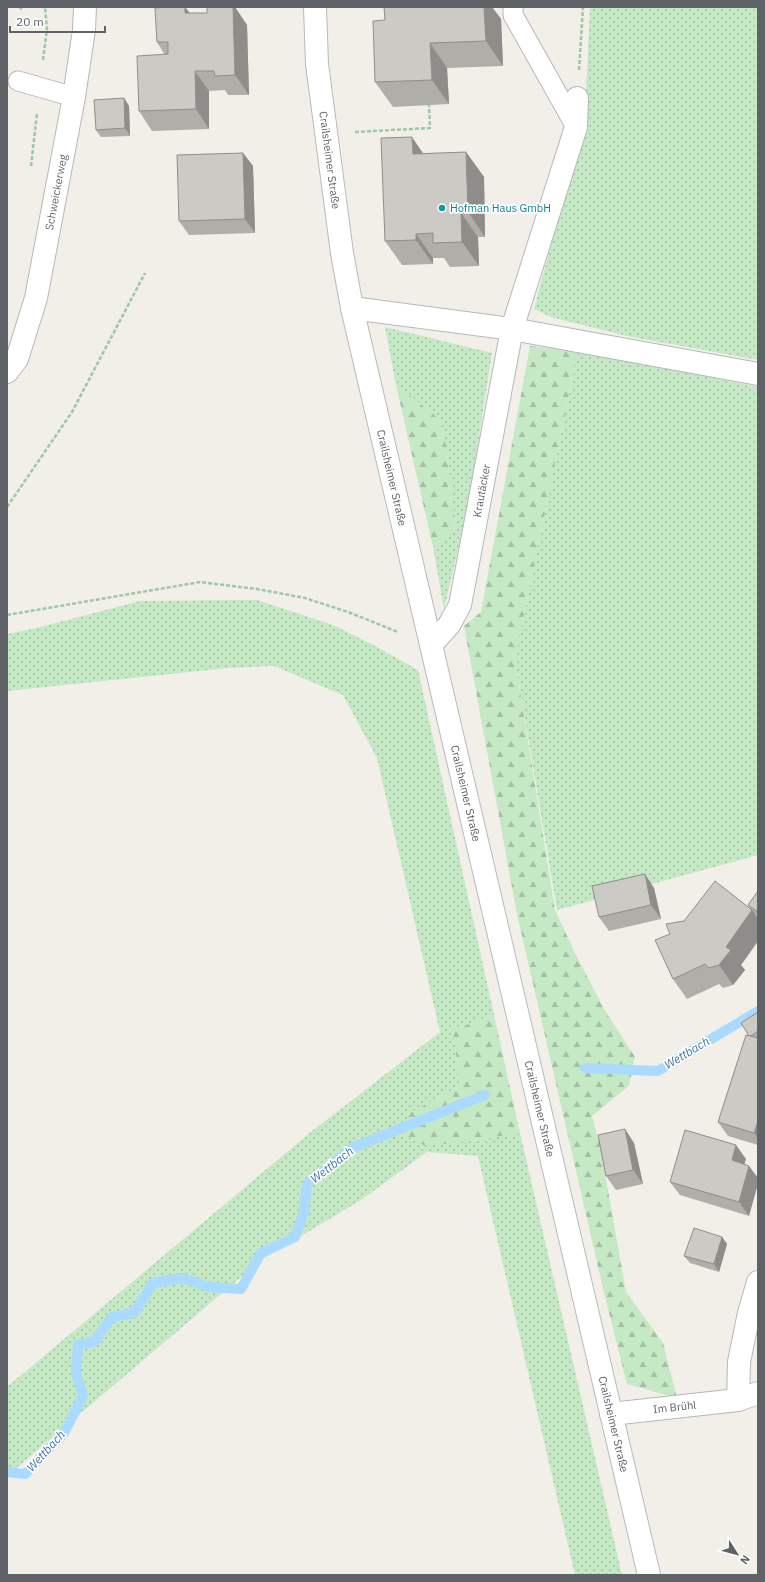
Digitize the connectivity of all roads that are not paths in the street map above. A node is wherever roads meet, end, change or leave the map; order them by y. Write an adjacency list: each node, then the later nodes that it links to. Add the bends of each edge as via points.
1 (85, 7): 5 (street, Schweickerweg)
2 (315, 7): 8 (street, Crailsheimer Straße, via 317,64 342,253)
3 (513, 7): 7 (lane, via 513,15)
4 (18, 81): 5 (lane)
5 (74, 97): 10 (street, Schweickerweg, via 36,298 17,359)
6 (577, 98): 7 (street, Krautäcker)
7 (576, 127): 9 (street, Krautäcker)
8 (352, 308): 9 (street); 12 (street, Crailsheimer Straße)
9 (512, 329): 11 (street); 12 (street, Krautäcker, via 460,605 449,625)
10 (7, 372)
11 (758, 374)
12 (431, 645): 16 (street, Crailsheimer Straße)
13 (758, 1282): 15 (street, via 739,1362)
14 (758, 1393): 15 (street, Im Brühl)
15 (738, 1400): 16 (street, Im Brühl)
16 (611, 1414): 17 (street, Crailsheimer Straße)
17 (649, 1575)

